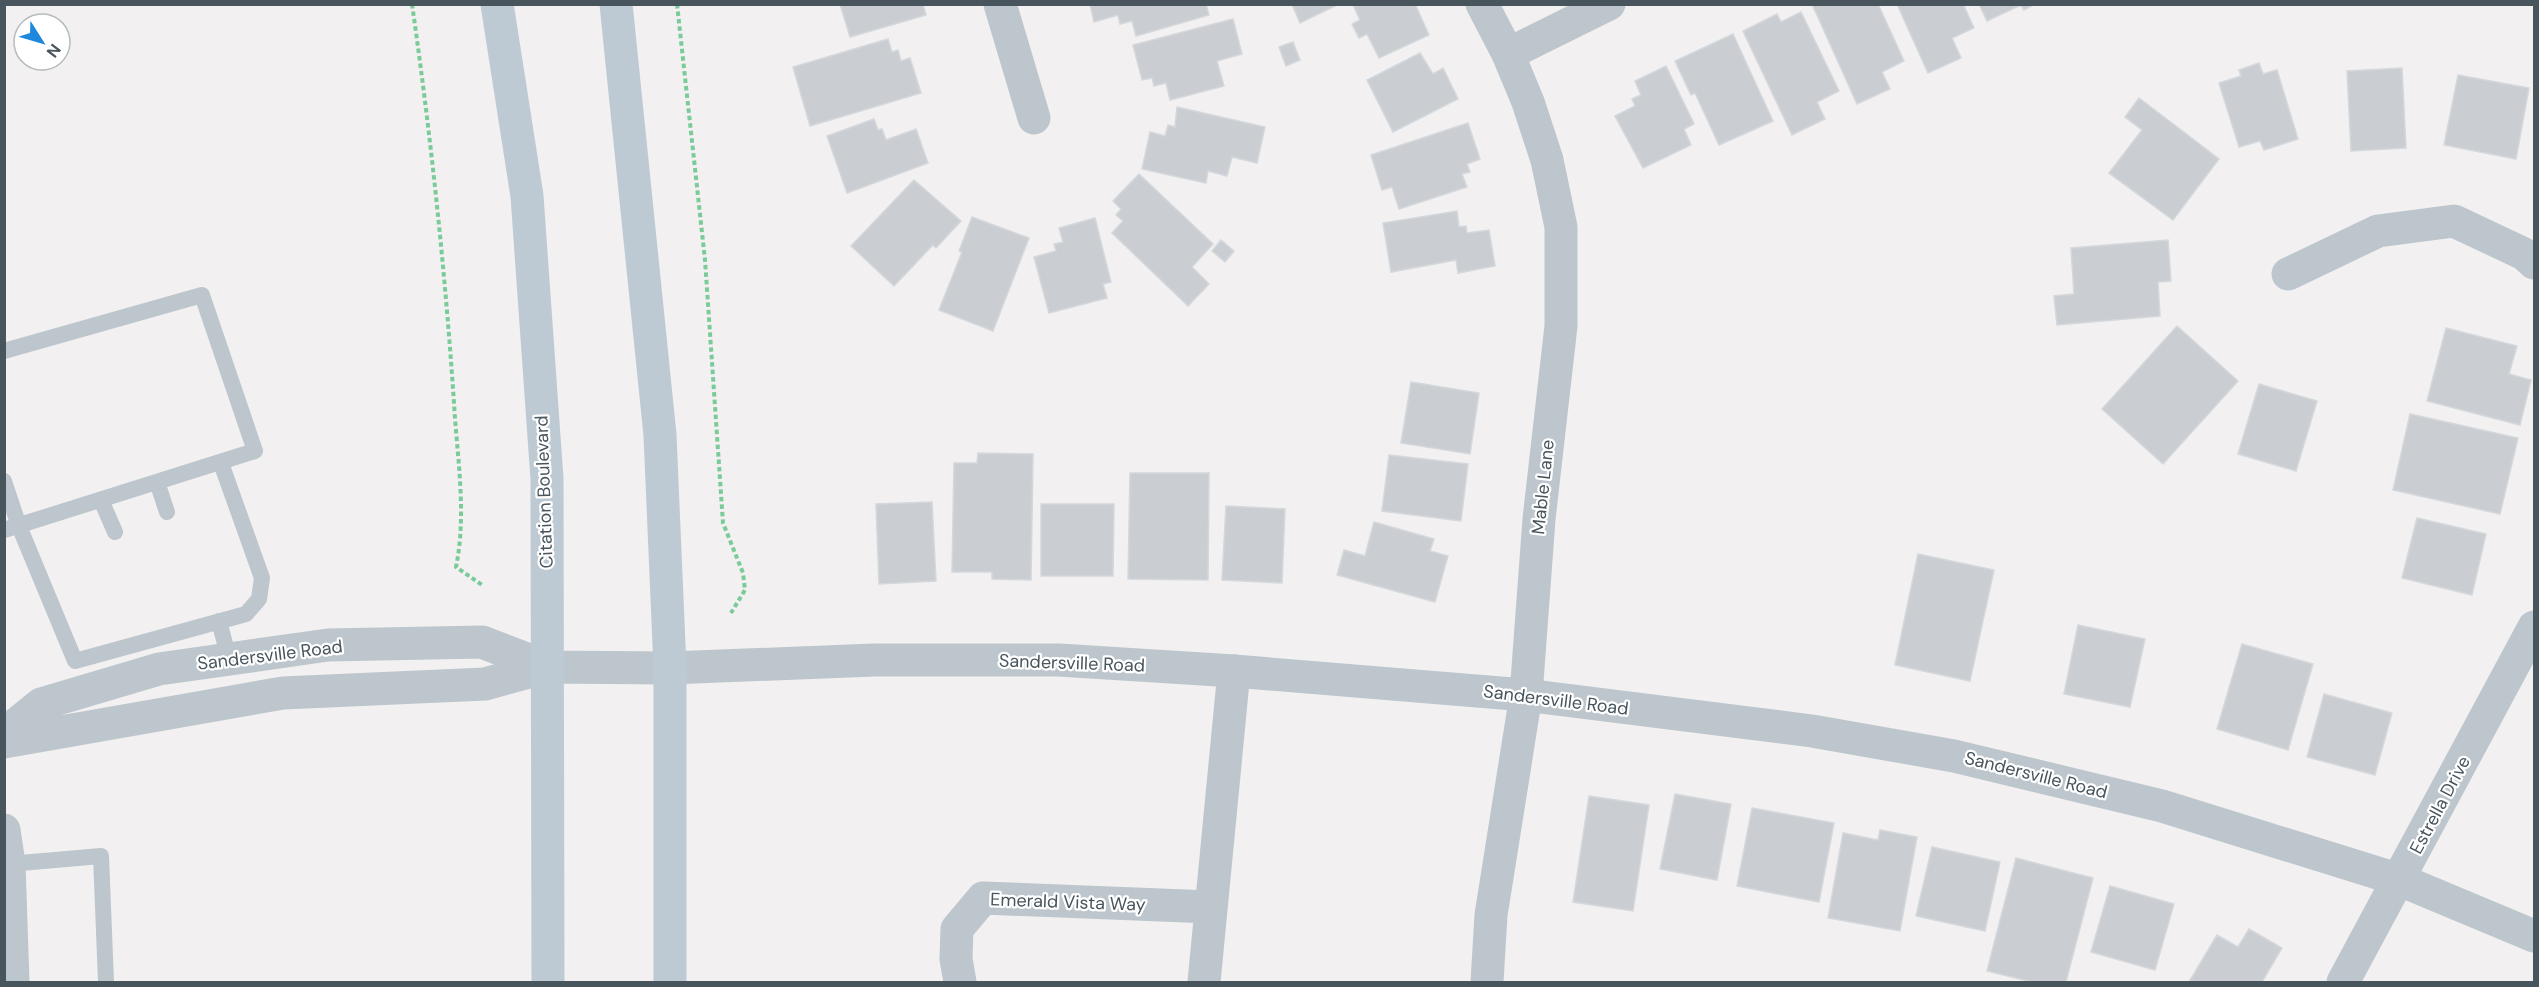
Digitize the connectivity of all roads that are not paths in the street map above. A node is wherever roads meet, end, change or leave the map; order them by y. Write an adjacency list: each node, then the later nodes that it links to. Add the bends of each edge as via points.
1 (497, 4): 21 (main road, Citation Boulevard, via 527,196 547,479)
2 (616, 4): 22 (main road, via 660,435)
3 (1000, 4): 7 (street)
4 (1482, 4): 6 (street, Mable Lane)
5 (1609, 4): 6 (street)
6 (1508, 54): 24 (street, Mable Lane, via 1547,160 1561,227 1561,326 1539,519)
7 (1034, 118)
8 (2535, 263): 9 (street, via 2454,221 2378,231)
9 (2288, 274)
10 (4, 351): 11 (lane, via 202,295 255,451)
11 (221, 463): 13 (lane); 18 (lane, via 262,578 259,599 246,614)
12 (4, 481): 16 (lane)
13 (157, 482): 14 (lane); 15 (lane)
14 (102, 500): 16 (lane); 17 (lane)
15 (167, 512)
16 (11, 528): 18 (lane, via 75,662)
17 (115, 532)
18 (208, 621): 20 (lane)
19 (2535, 627): 29 (street, Estrella Drive)
20 (229, 659): 21 (street, Sandersville Road, via 328,645 482,642); 25 (street, Sandersville Road, via 159,669 41,704)
21 (547, 667): 22 (street, Sandersville Road); 26 (street, Sandersville Road, via 485,684 283,693); 34 (main road, Citation Boulevard)
22 (670, 668): 23 (street, Sandersville Road, via 874,660 1059,660); 35 (main road)
23 (1234, 672): 24 (street, Sandersville Road); 30 (street)
24 (1526, 695): 29 (street, Sandersville Road, via 1812,731 1954,756 2162,806); 38 (street, Mable Lane, via 1491,915)
25 (4, 734)
26 (4, 742)
27 (4, 830): 28 (street)
28 (9, 864): 32 (street); 33 (lane, via 101,856)
29 (2400, 880): 31 (street, Sandersville Road); 39 (street, Estrella Drive)
30 (1211, 907): 36 (street, Emerald Vista Way, via 983,898 957,929); 37 (street)
31 (2535, 936)
32 (13, 982)
33 (106, 982)
34 (548, 982)
35 (670, 982)
36 (960, 982)
37 (1204, 982)
38 (1487, 982)
39 (2343, 982)

